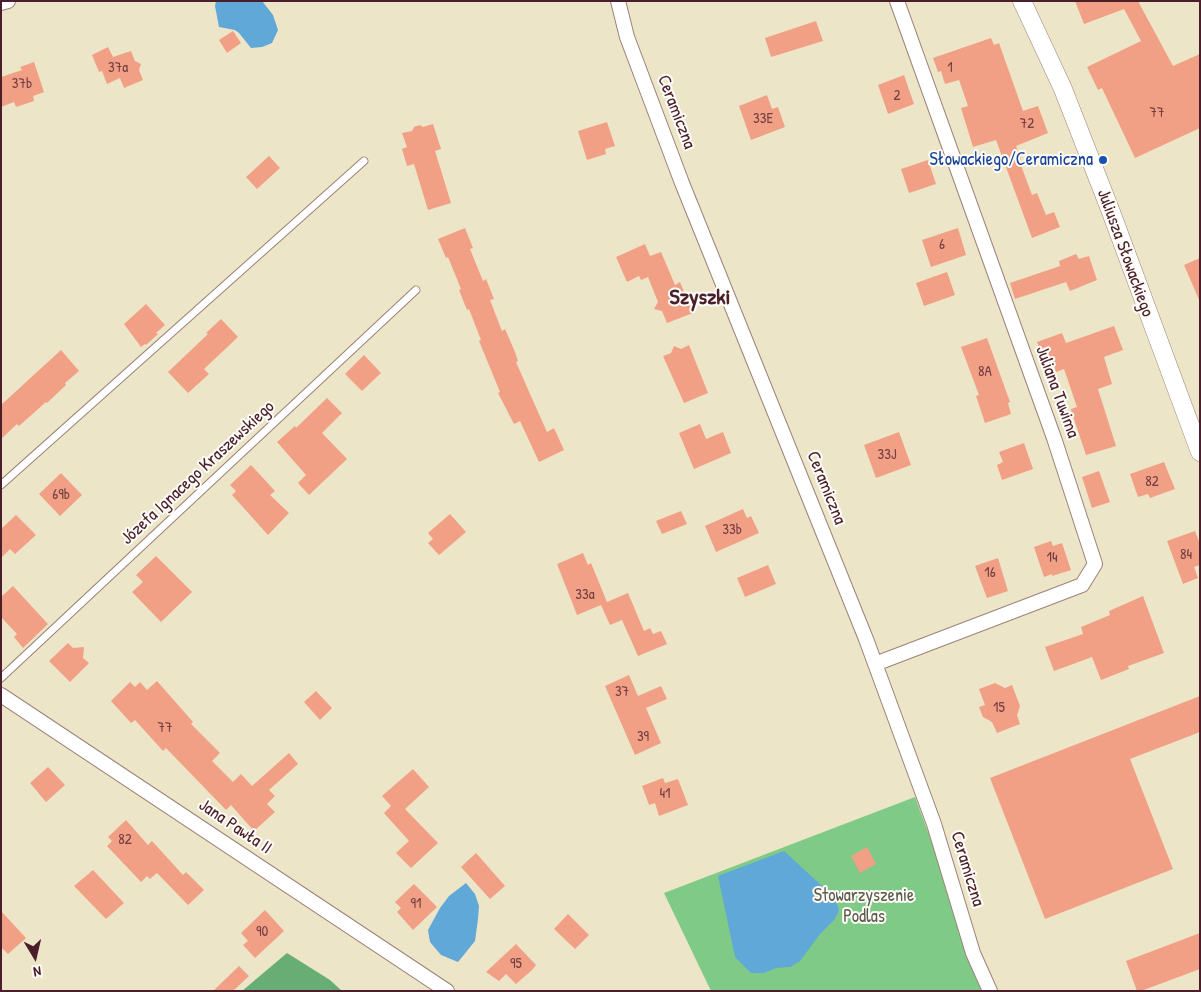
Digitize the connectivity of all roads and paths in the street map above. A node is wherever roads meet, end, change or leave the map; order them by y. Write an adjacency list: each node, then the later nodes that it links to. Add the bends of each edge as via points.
1 (8, 1): 5 (street)
2 (618, 1): 10 (street, Ceramiczna, via 627,37 682,183)
3 (897, 1): 10 (street, Juliana Tuwima, via 1054,438 1095,564 1082,585)
4 (1022, 1): 8 (street, Juliusza Słowackiego, via 1063,89)
5 (1, 3)
6 (364, 160): 9 (lane)
7 (416, 290): 11 (lane, Józefa Ignacego Kraszewskiego)
8 (1200, 452)
9 (1, 485)
10 (875, 664): 14 (street, Ceramiczna, via 934,824 973,953)
11 (1, 678)
12 (1, 695): 13 (street, Jana Pawła II)
13 (448, 991)
14 (990, 991)

